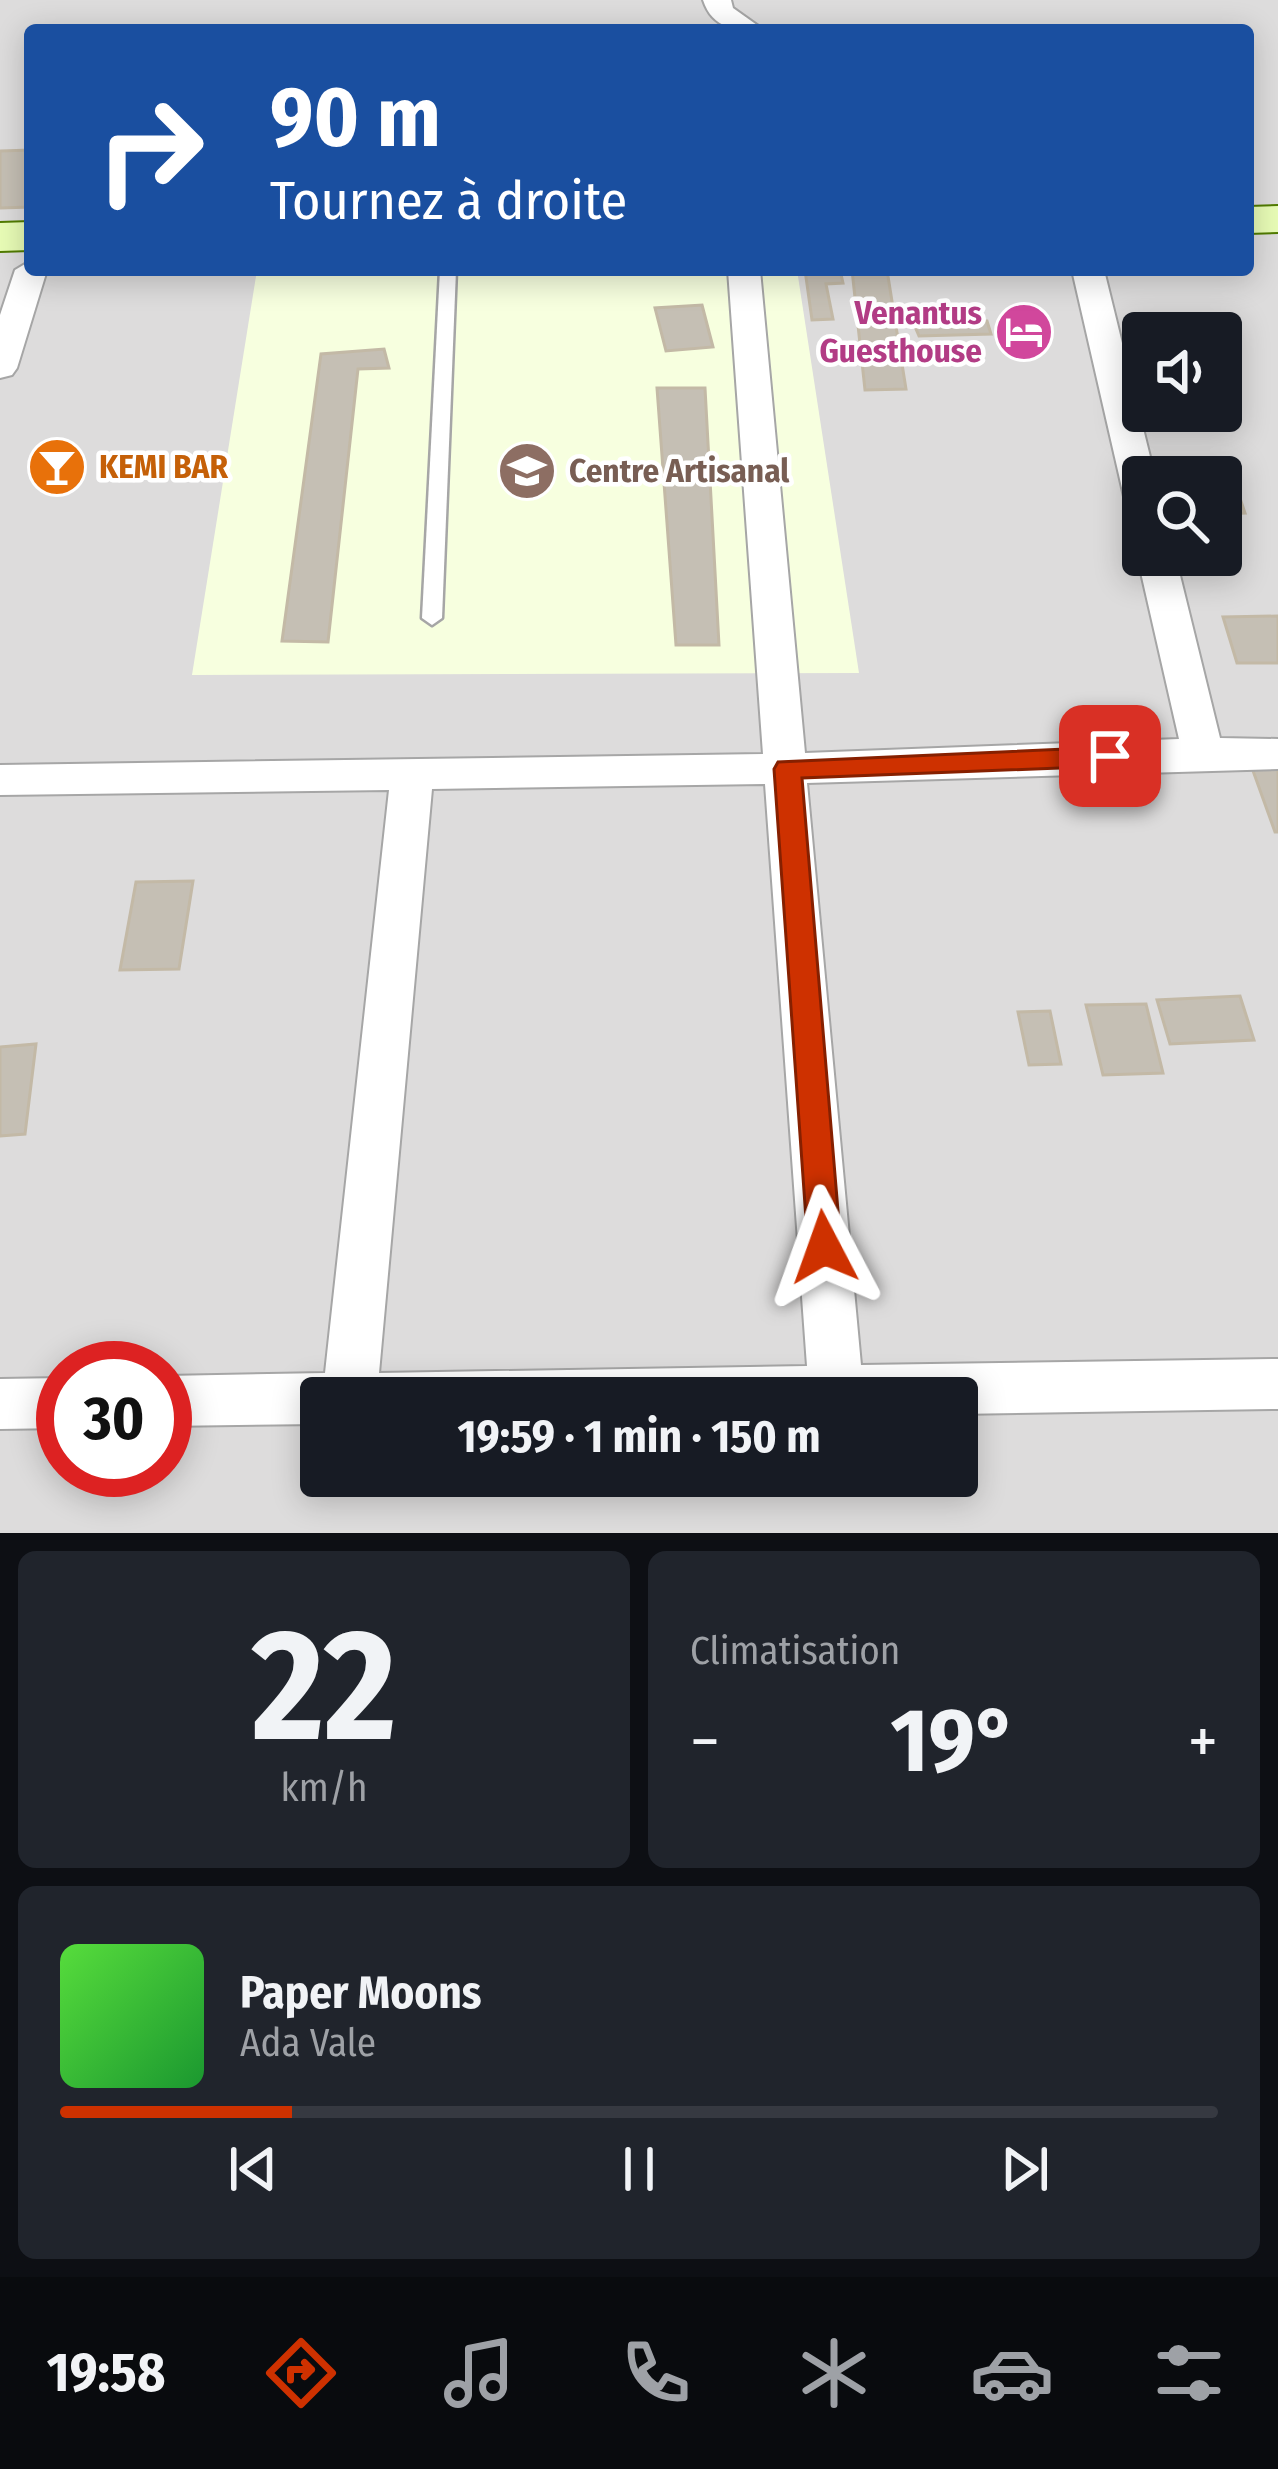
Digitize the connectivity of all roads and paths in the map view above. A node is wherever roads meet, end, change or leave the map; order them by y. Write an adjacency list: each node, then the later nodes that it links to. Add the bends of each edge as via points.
1 (717, 0): 2 (street)
2 (740, 24)
3 (29, 276): 7 (street)
4 (448, 276): 10 (lane)
5 (745, 276): 13 (street)
6 (1089, 276): 8 (street)
7 (0, 368)
8 (1132, 456)
9 (1161, 576): 11 (street)
10 (432, 618)
11 (1203, 753): 12 (street); 13 (street)
12 (1278, 754)
13 (788, 769): 14 (street); 17 (street)
14 (412, 775): 15 (street); 16 (street)
15 (0, 781)
16 (352, 1377)
17 (835, 1377)
18 (1278, 1384): 19 (street)
19 (978, 1389)
20 (300, 1397): 21 (street)
21 (192, 1399)
22 (36, 1403): 23 (street)
23 (0, 1404)

